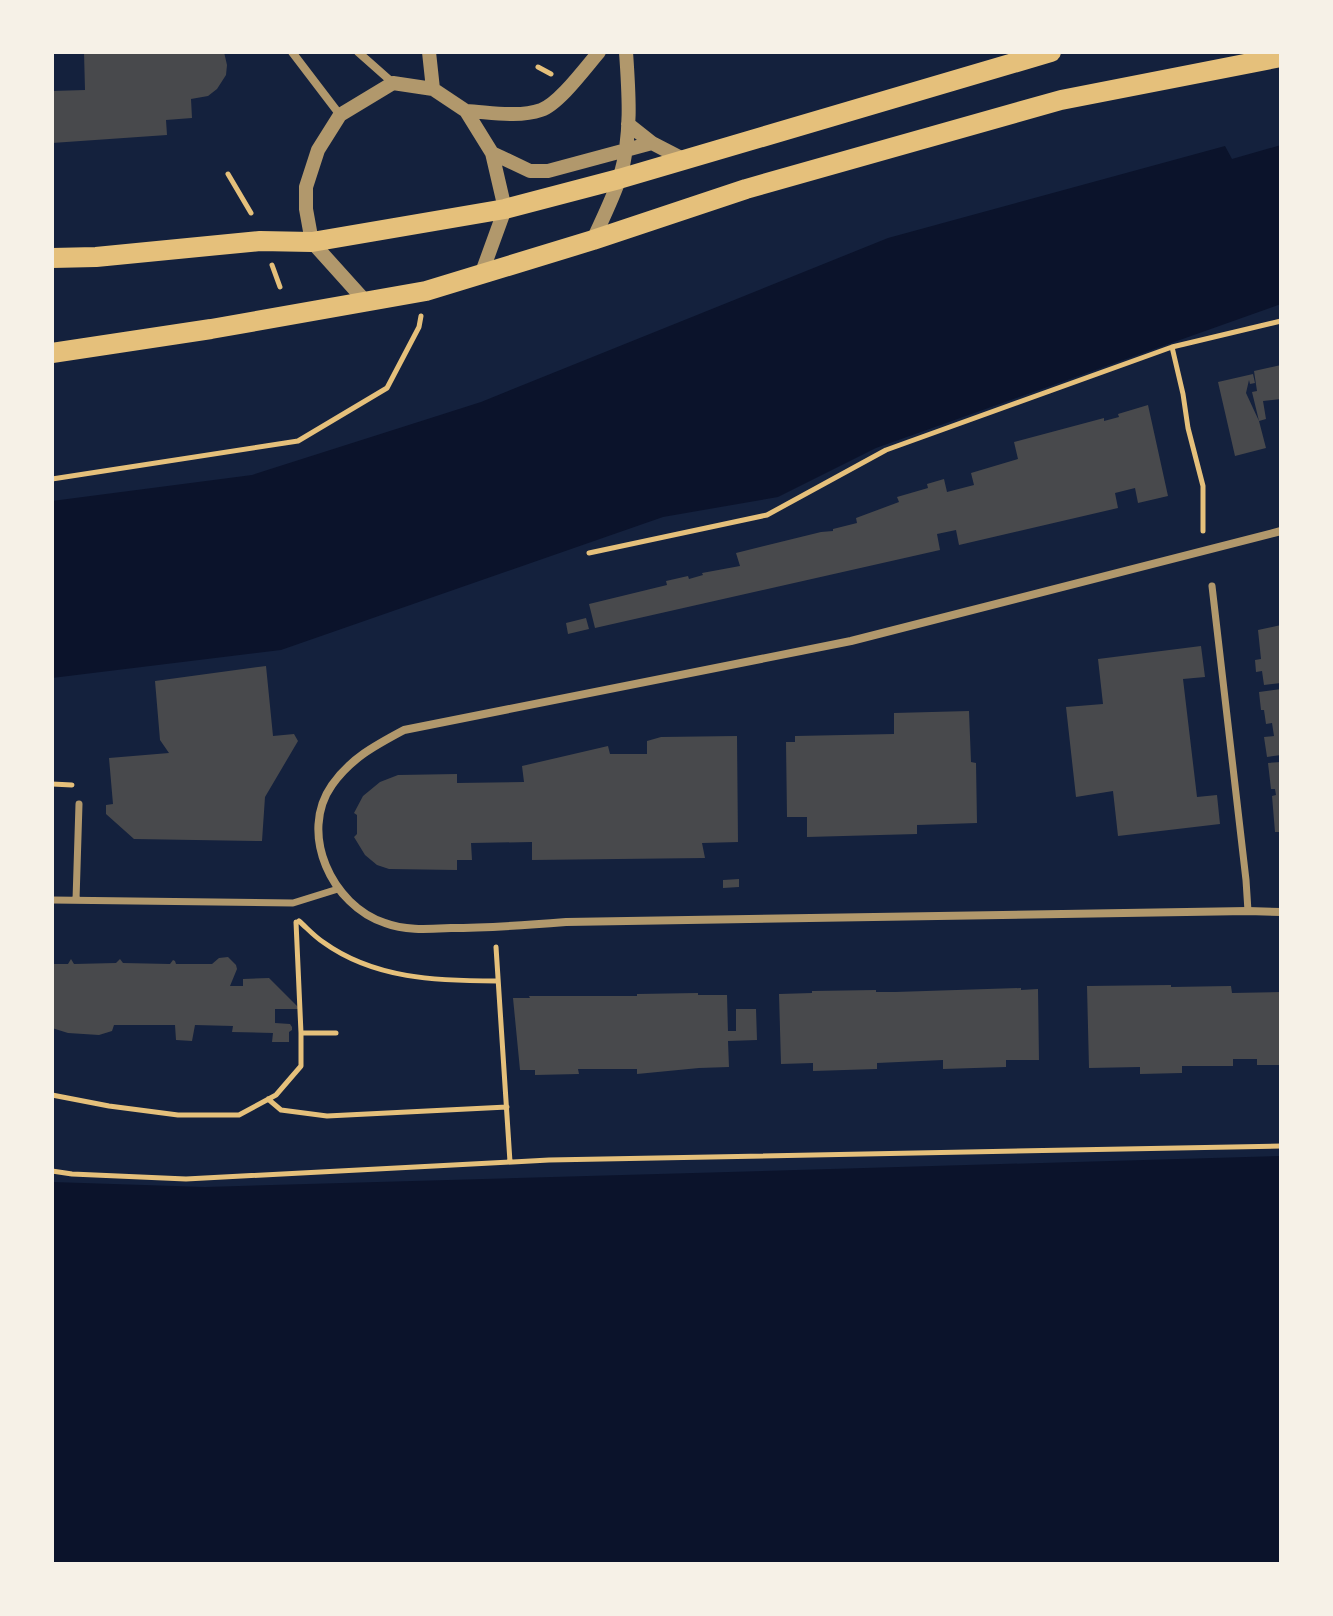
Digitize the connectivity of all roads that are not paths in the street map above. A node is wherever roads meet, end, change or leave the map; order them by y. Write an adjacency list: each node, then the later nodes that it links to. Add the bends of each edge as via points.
1 (292, 52): 11 (street)
2 (358, 52): 8 (street)
3 (429, 52): 9 (street)
4 (599, 52): 10 (street, via 541,110)
5 (626, 52): 12 (street)
6 (1051, 52): 16 (main road)
7 (1281, 57): 19 (main road, via 1061,100 746,189)
8 (393, 83): 9 (street); 11 (street)
9 (433, 89): 10 (street)
10 (466, 111): 15 (street)
11 (340, 115): 20 (street, via 318,150 306,187)
12 (628, 124): 13 (street); 14 (street)
13 (652, 143): 14 (street); 16 (street)
14 (626, 150): 15 (street, via 548,171 530,171); 17 (street)
15 (492, 153): 18 (street)
16 (683, 159): 17 (main road)
17 (619, 179): 18 (main road); 19 (street)
18 (505, 209): 20 (main road); 22 (street)
19 (593, 240): 22 (main road)
20 (312, 242): 21 (main road, via 260,241); 23 (street)
21 (52, 258)
22 (481, 275): 23 (main road)
23 (366, 302): 24 (main road)
24 (52, 353)
25 (1281, 531): 28 (street, via 851,641 404,730 362,753 331,785 319,813 320,852)
26 (1212, 586): 31 (street)
27 (79, 804): 30 (street)
28 (338, 889): 30 (street, via 293,903); 31 (street, via 368,916 410,929)
29 (52, 900): 30 (street)
30 (76, 900)
31 (1248, 911): 32 (street)
32 (1281, 912)

